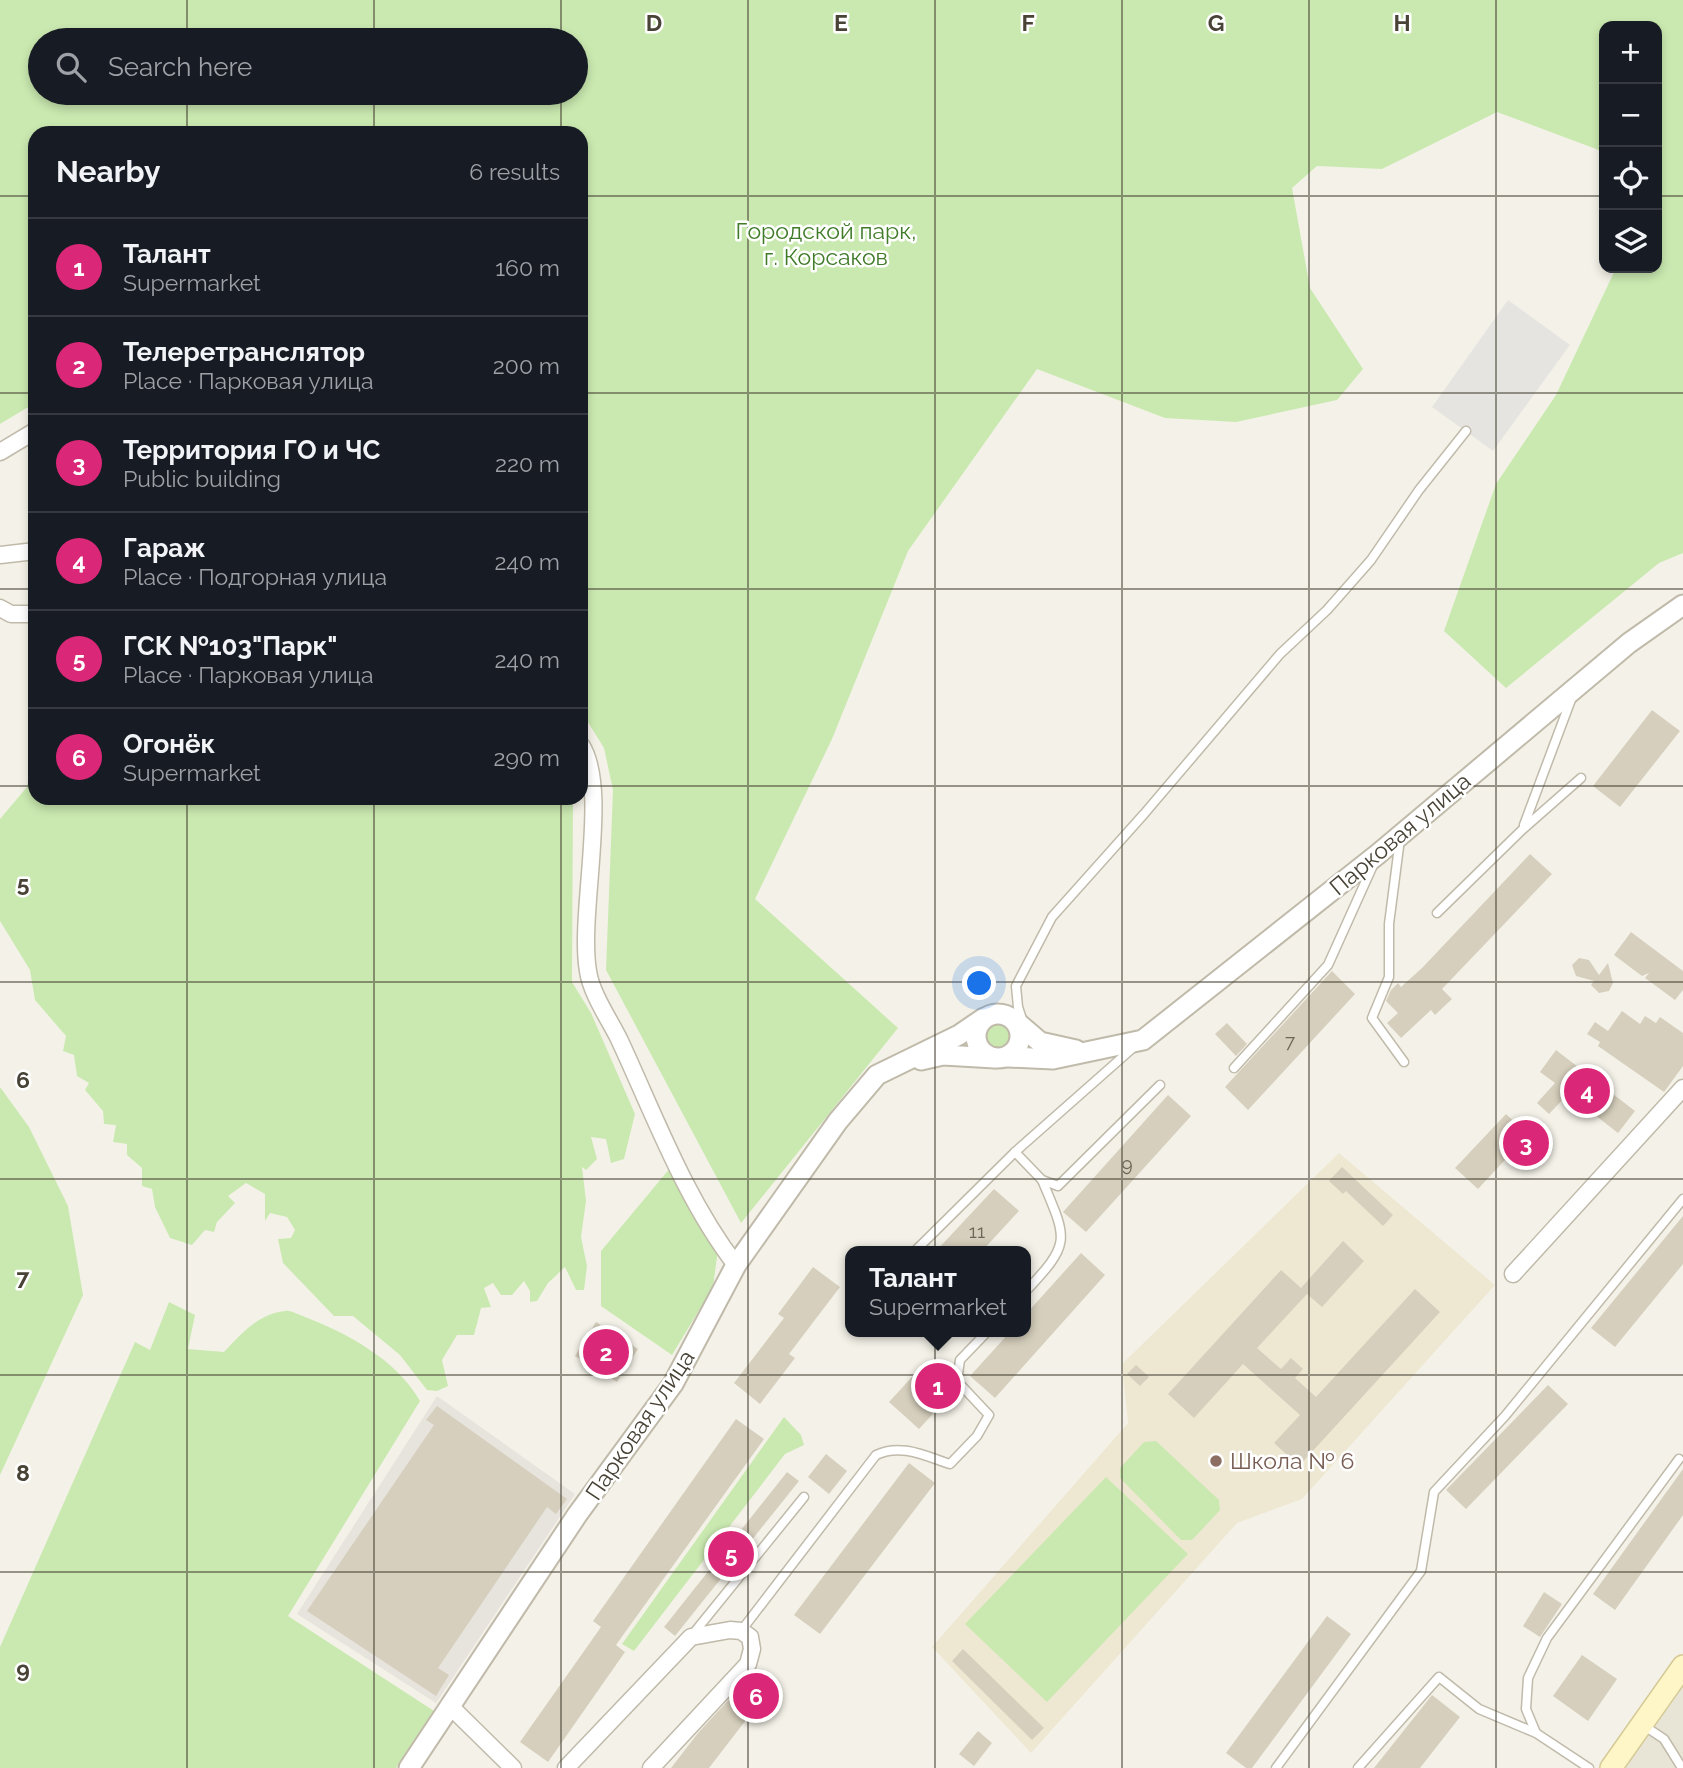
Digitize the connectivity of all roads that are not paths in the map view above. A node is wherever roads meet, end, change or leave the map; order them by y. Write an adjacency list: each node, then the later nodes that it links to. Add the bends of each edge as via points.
1 (1466, 431): 17 (lane, via 1371,560 1327,610 1280,653 1052,917 1016,986)
2 (28, 435): 3 (street)
3 (0, 452)
4 (28, 551): 5 (street)
5 (0, 555)
6 (1683, 605): 9 (street, Парковая улица, via 1629,643)
7 (0, 608): 8 (street, via 11,614)
8 (28, 614)
9 (1574, 691): 12 (lane); 13 (street, Парковая улица)
10 (588, 759): 30 (street, via 594,790 586,923 588,973 676,1161 719,1242)
11 (1581, 778): 12 (lane)
12 (1523, 828): 15 (lane)
13 (1401, 832): 14 (street, Парковая улица); 21 (lane, via 1389,924 1389,977 1373,1018)
14 (1378, 854): 18 (street, Парковая улица); 22 (lane, via 1328,965)
15 (1437, 913)
16 (984, 1018): 17 (street, via 1005,1014); 20 (street, via 975,1037 985,1054); 23 (street, Парковая улица, via 960,1035)
17 (1022, 1026): 19 (street, Парковая улица, via 1040,1042 1060,1048); 20 (street, via 1018,1048)
18 (1143, 1040): 19 (street, Парковая улица); 26 (lane)
19 (1108, 1048): 20 (street, Парковая улица, via 1053,1059)
20 (1001, 1058): 23 (street, Парковая улица, via 943,1055)
21 (1404, 1062)
22 (1234, 1068)
23 (877, 1075): 30 (street, Парковая улица, via 838,1121)
24 (1160, 1085): 27 (lane, via 1058,1186)
25 (1683, 1088): 31 (street)
26 (1015, 1152): 27 (lane); 29 (lane)
27 (1042, 1181): 32 (lane, via 1062,1243 1056,1259)
28 (1683, 1199): 46 (lane, via 1505,1416 1434,1492 1421,1571)
29 (920, 1246)
30 (737, 1265): 39 (street, Парковая улица, via 673,1384 577,1515)
31 (1513, 1274)
32 (1031, 1286)
33 (982, 1337): 36 (lane, via 960,1360 957,1381 989,1415 977,1436 950,1464 906,1450 876,1455)
34 (1679, 1459): 41 (lane, via 1547,1638 1528,1678 1526,1709)
35 (804, 1497): 37 (lane)
36 (741, 1631): 37 (street); 45 (street, via 750,1637 748,1664)
37 (691, 1637): 44 (street)
38 (1683, 1666): 40 (main road)
39 (449, 1705): 42 (street, Парковая улица); 43 (street)
40 (1642, 1724): 49 (main road); 50 (lane, via 1664,1739)
41 (1536, 1733): 47 (lane, via 1479,1709 1439,1677); 48 (lane)
42 (409, 1768)
43 (513, 1768)
44 (566, 1768)
45 (651, 1768)
46 (1276, 1768)
47 (1358, 1768)
48 (1588, 1768)
49 (1611, 1768)
50 (1682, 1768)

